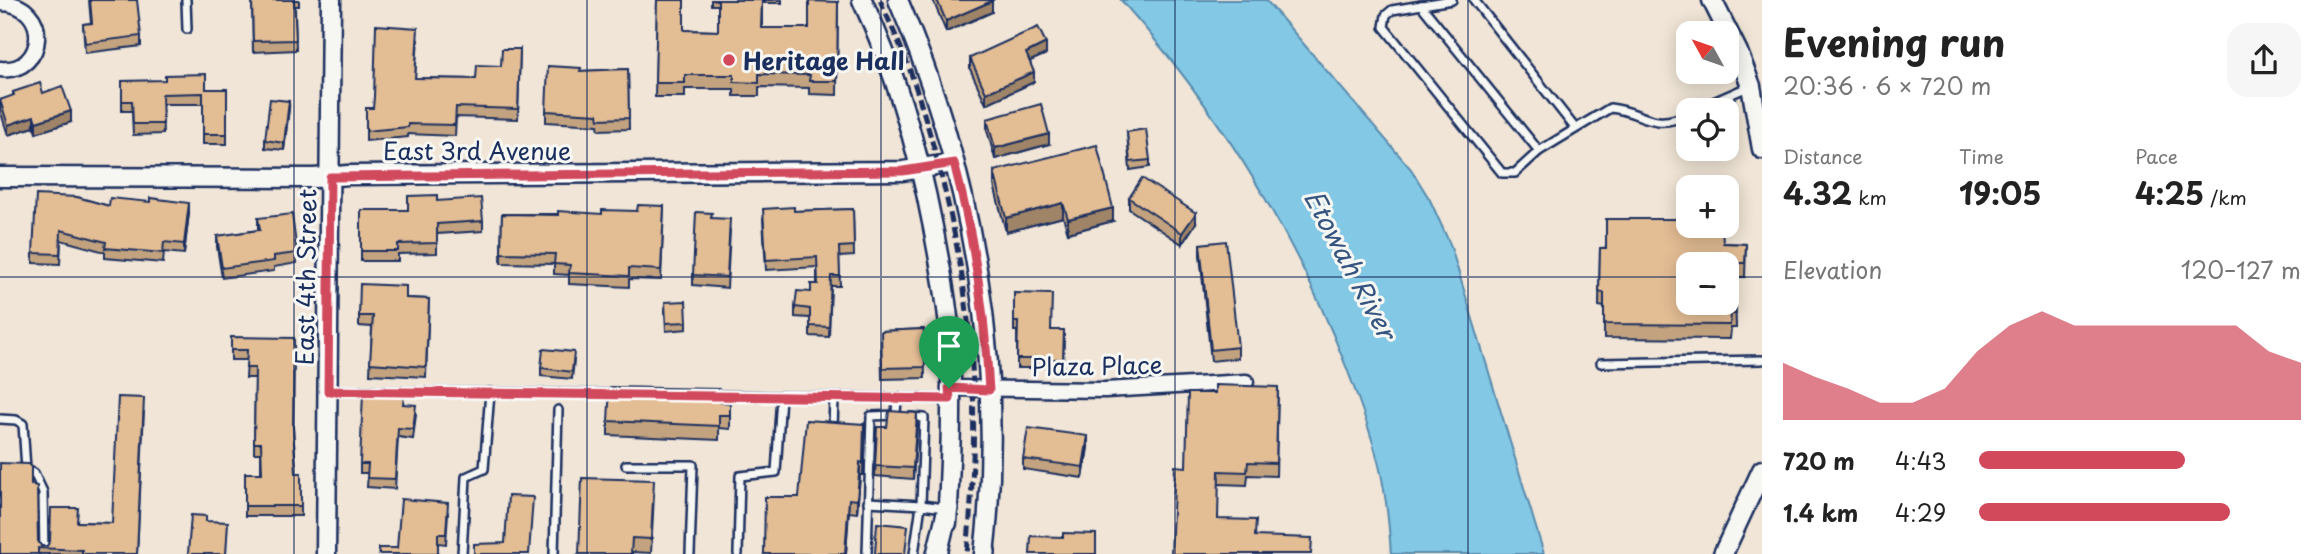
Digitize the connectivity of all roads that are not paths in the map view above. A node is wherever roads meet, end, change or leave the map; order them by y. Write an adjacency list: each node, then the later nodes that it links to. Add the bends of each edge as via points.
1 (186, 0): 10 (lane)
2 (331, 0): 21 (street, East 4th Street)
3 (862, 0): 19 (street, via 907,117)
4 (898, 0): 18 (street, via 926,70)
5 (1452, 0): 9 (lane)
6 (1474, 0): 15 (lane)
7 (1712, 0): 12 (street)
8 (0, 3): 11 (street, via 28,12 38,33 32,55 24,63)
9 (1421, 5): 17 (lane); 17 (lane, via 1392,10 1384,27 1497,169 1514,173)
10 (187, 29)
11 (0, 69)
12 (1756, 89): 13 (lane); 16 (street)
13 (1730, 98)
14 (1676, 118): 15 (lane, via 1652,121 1610,108)
15 (1576, 128): 17 (lane)
16 (1762, 149)
17 (1539, 151)
18 (954, 163): 19 (street, East 3rd Avenue); 25 (street, via 978,284)
19 (921, 168): 21 (street, East 3rd Avenue); 28 (street, via 941,266)
20 (0, 177): 21 (street, East 3rd Avenue)
21 (330, 177): 26 (street, East 4th Street)
22 (1762, 360): 23 (lane)
23 (1601, 363)
24 (1246, 382): 25 (street, Plaza Place, via 1105,390)
25 (989, 390): 28 (street, Plaza Place); 45 (street, via 991,473)
26 (328, 391): 27 (lane); 47 (street, East 4th Street)
27 (490, 393): 29 (lane); 48 (lane, via 484,469 466,477)
28 (950, 393): 33 (lane); 44 (street)
29 (620, 394)
30 (700, 395): 31 (lane)
31 (781, 396): 32 (lane); 51 (lane, via 776,472 740,476)
32 (834, 397): 33 (lane); 37 (lane)
33 (897, 398): 35 (lane)
34 (558, 410): 49 (lane)
35 (897, 415): 42 (lane, via 871,416); 43 (lane, via 924,418)
36 (0, 419): 40 (lane, via 23,424)
37 (833, 429)
38 (626, 465): 50 (lane, via 693,466)
39 (13, 469): 40 (lane)
40 (26, 469): 46 (lane, via 34,473 43,492)
41 (1762, 470): 56 (street)
42 (869, 502): 43 (lane); 52 (lane)
43 (921, 505): 44 (lane); 53 (lane)
44 (948, 508): 54 (main road); 55 (street)
45 (985, 553)
46 (44, 554)
47 (326, 554)
48 (462, 554)
49 (554, 554)
50 (690, 554)
51 (738, 554)
52 (867, 554)
53 (915, 554)
54 (937, 554)
55 (944, 554)
56 (1723, 554)

